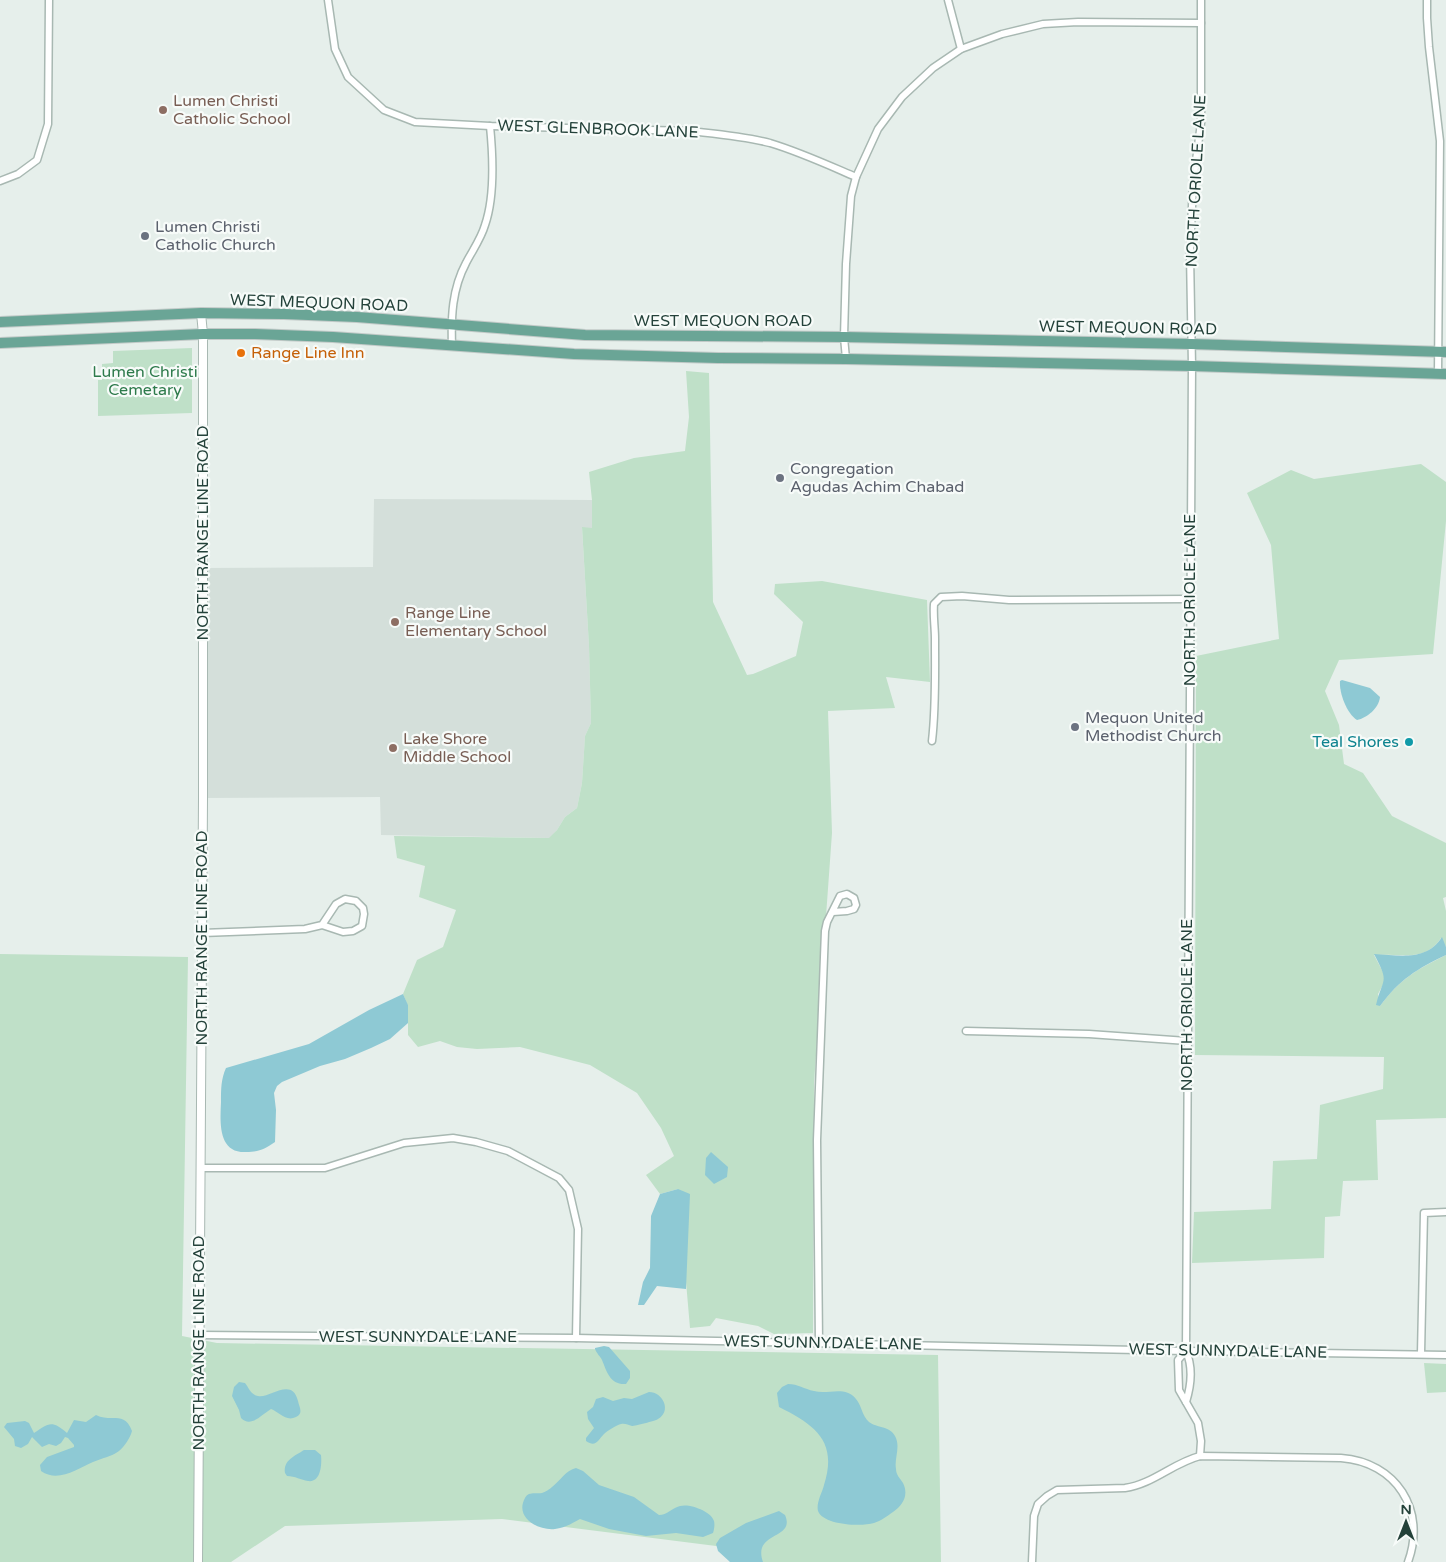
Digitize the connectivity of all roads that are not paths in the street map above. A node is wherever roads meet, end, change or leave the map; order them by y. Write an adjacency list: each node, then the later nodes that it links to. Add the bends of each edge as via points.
1 (49, 0): 11 (street, via 48,124 37,160 18,174)
2 (328, 0): 8 (street, WEST GLENBROOK LANE, via 335,49 348,77 384,110 415,122)
3 (948, 0): 7 (street)
4 (1201, 0): 6 (street, NORTH ORIOLE LANE)
5 (1427, 0): 9 (street, via 1429,47)
6 (1201, 23): 7 (street, via 1043,24); 18 (street, NORTH ORIOLE LANE, via 1200,136 1193,183 1191,236)
7 (961, 49): 10 (street, via 933,68 902,97 878,129)
8 (490, 126): 10 (street, WEST GLENBROOK LANE, via 717,134 787,148); 14 (street, via 493,157 489,212 456,287)
9 (1443, 141): 20 (street)
10 (856, 177): 16 (street, via 849,220)
11 (0, 181)
12 (201, 313): 13 (main road, WEST MEQUON ROAD); 14 (main road, WEST MEQUON ROAD, via 330,316); 15 (street, NORTH RANGE LINE ROAD)
13 (0, 322)
14 (451, 325): 16 (main road, WEST MEQUON ROAD, via 585,335); 19 (street)
15 (203, 334): 17 (main road, WEST MEQUON ROAD); 19 (main road, WEST MEQUON ROAD, via 333,337); 28 (street, NORTH RANGE LINE ROAD)
16 (844, 337): 18 (main road, WEST MEQUON ROAD); 21 (street)
17 (0, 343)
18 (1191, 344): 20 (main road, WEST MEQUON ROAD); 22 (street, NORTH ORIOLE LANE)
19 (452, 346): 21 (main road, WEST MEQUON ROAD, via 574,354)
20 (1442, 352): 23 (street)
21 (846, 359): 22 (main road, WEST MEQUON ROAD)
22 (1192, 366): 23 (main road, WEST MEQUON ROAD); 24 (street, NORTH ORIOLE LANE)
23 (1442, 374)
24 (1190, 599): 25 (street, via 941,597 934,604 936,708); 30 (street, NORTH ORIOLE LANE)
25 (932, 741)
26 (833, 912): 35 (street, via 825,932 817,1140)
27 (322, 925): 27 (street, via 343,932 353,931 362,926 364,908 356,901 345,899 336,904); 28 (street, via 306,929)
28 (202, 933): 31 (street, NORTH RANGE LINE ROAD)
29 (966, 1031): 30 (street, via 1089,1034)
30 (1187, 1041): 36 (street, NORTH ORIOLE LANE)
31 (201, 1168): 33 (street, NORTH RANGE LINE ROAD); 34 (street, via 325,1168 404,1143 453,1138 508,1151 559,1178 569,1190 578,1229)
32 (1446, 1212): 37 (street, via 1424,1213)
33 (199, 1335): 34 (street, WEST SUNNYDALE LANE); 41 (street, NORTH RANGE LINE ROAD)
34 (576, 1338): 35 (street, WEST SUNNYDALE LANE)
35 (819, 1343): 36 (street, WEST SUNNYDALE LANE)
36 (1186, 1351): 37 (street, WEST SUNNYDALE LANE); 39 (street, NORTH ORIOLE LANE, via 1190,1360 1190,1390); 39 (street, NORTH ORIOLE LANE, via 1178,1360 1179,1390)
37 (1420, 1354): 38 (street, WEST SUNNYDALE LANE)
38 (1446, 1355)
39 (1186, 1402): 40 (street, NORTH ORIOLE LANE, via 1198,1424)
40 (1200, 1456): 42 (street, via 1186,1459 1137,1486 1057,1490 1047,1496 1038,1504 1034,1516); 43 (street, via 1341,1458 1373,1465 1396,1483 1412,1513 1413,1548)
41 (198, 1562)
42 (1032, 1562)
43 (1408, 1562)

